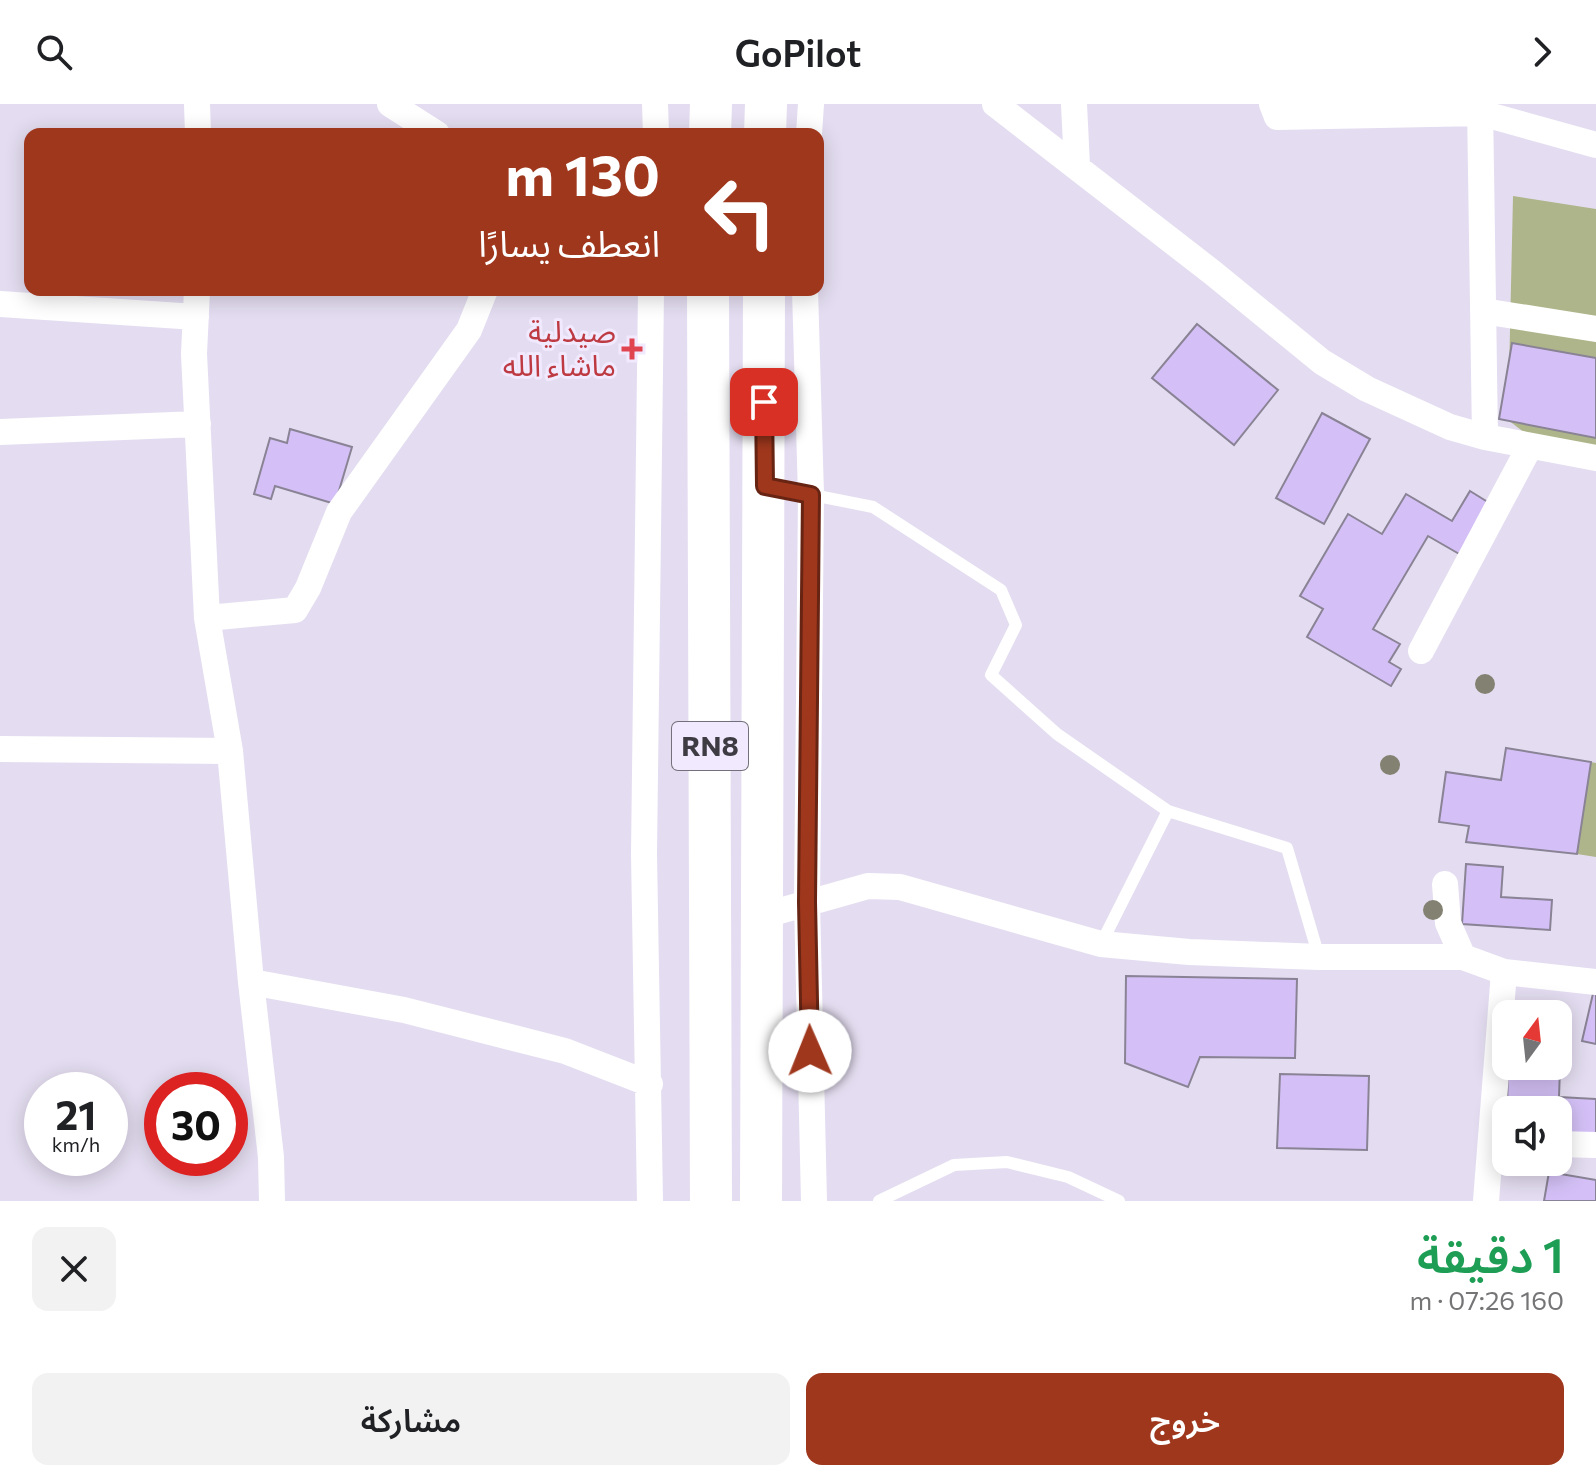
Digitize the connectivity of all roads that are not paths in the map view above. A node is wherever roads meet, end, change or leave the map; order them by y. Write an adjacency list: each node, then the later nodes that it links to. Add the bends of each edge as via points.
1 (197, 104): 12 (street)
2 (390, 104): 11 (street)
3 (655, 104): 13 (street)
4 (711, 104): 14 (highway)
5 (766, 104): 15 (highway)
6 (811, 104): 16 (street)
7 (995, 104): 18 (street)
8 (1074, 104): 18 (street)
9 (1272, 104): 10 (street, via 1277,117)
10 (1480, 108): 17 (street); 26 (street)
11 (424, 121)
12 (198, 128)
13 (656, 128)
14 (710, 128)
15 (765, 128)
16 (809, 128)
17 (1596, 145)
18 (1077, 166): 31 (street, via 1322,362 1420,414)
19 (197, 296): 27 (street)
20 (483, 296): 36 (street, via 469,330 339,512 295,610)
21 (651, 296): 50 (street, via 644,854)
22 (708, 296): 57 (highway, RN8)
23 (764, 296): 34 (highway, RN8)
24 (805, 296): 35 (street)
25 (0, 304): 27 (street)
26 (1483, 311): 28 (street); 31 (street)
27 (196, 317): 29 (street)
28 (1596, 329)
29 (198, 424): 30 (street); 36 (street)
30 (0, 432)
31 (1485, 437): 32 (street)
32 (1530, 446): 33 (street); 37 (street)
33 (1596, 458)
34 (765, 486): 35 (lane); 43 (highway, RN8)
35 (811, 495): 40 (lane, via 873,507 1001,590 1016,625 991,675 1057,734); 42 (street)
36 (207, 618): 39 (street)
37 (1421, 651)
38 (0, 749): 39 (street)
39 (230, 751): 48 (street)
40 (1168, 811): 44 (lane); 45 (lane, via 1287,848)
41 (1445, 884): 46 (street, via 1448,923)
42 (807, 902): 43 (street); 44 (street, via 868,886 900,887); 59 (street)
43 (762, 916): 58 (highway, RN8)
44 (1101, 944): 45 (street)
45 (1319, 957): 46 (street)
46 (1463, 957): 47 (street)
47 (1504, 972): 49 (street); 51 (street)
48 (251, 982): 50 (street, via 404,1010 565,1051); 55 (street)
49 (1596, 982)
50 (650, 1084): 56 (street)
51 (1500, 1096)
52 (1572, 1144): 53 (street)
53 (1596, 1145)
54 (1492, 1172): 62 (street)
55 (272, 1201)
56 (650, 1201)
57 (711, 1201)
58 (761, 1201)
59 (814, 1201)
60 (879, 1201): 61 (lane, via 954,1165 1007,1162 1068,1177)
61 (1119, 1201)
62 (1486, 1201)

